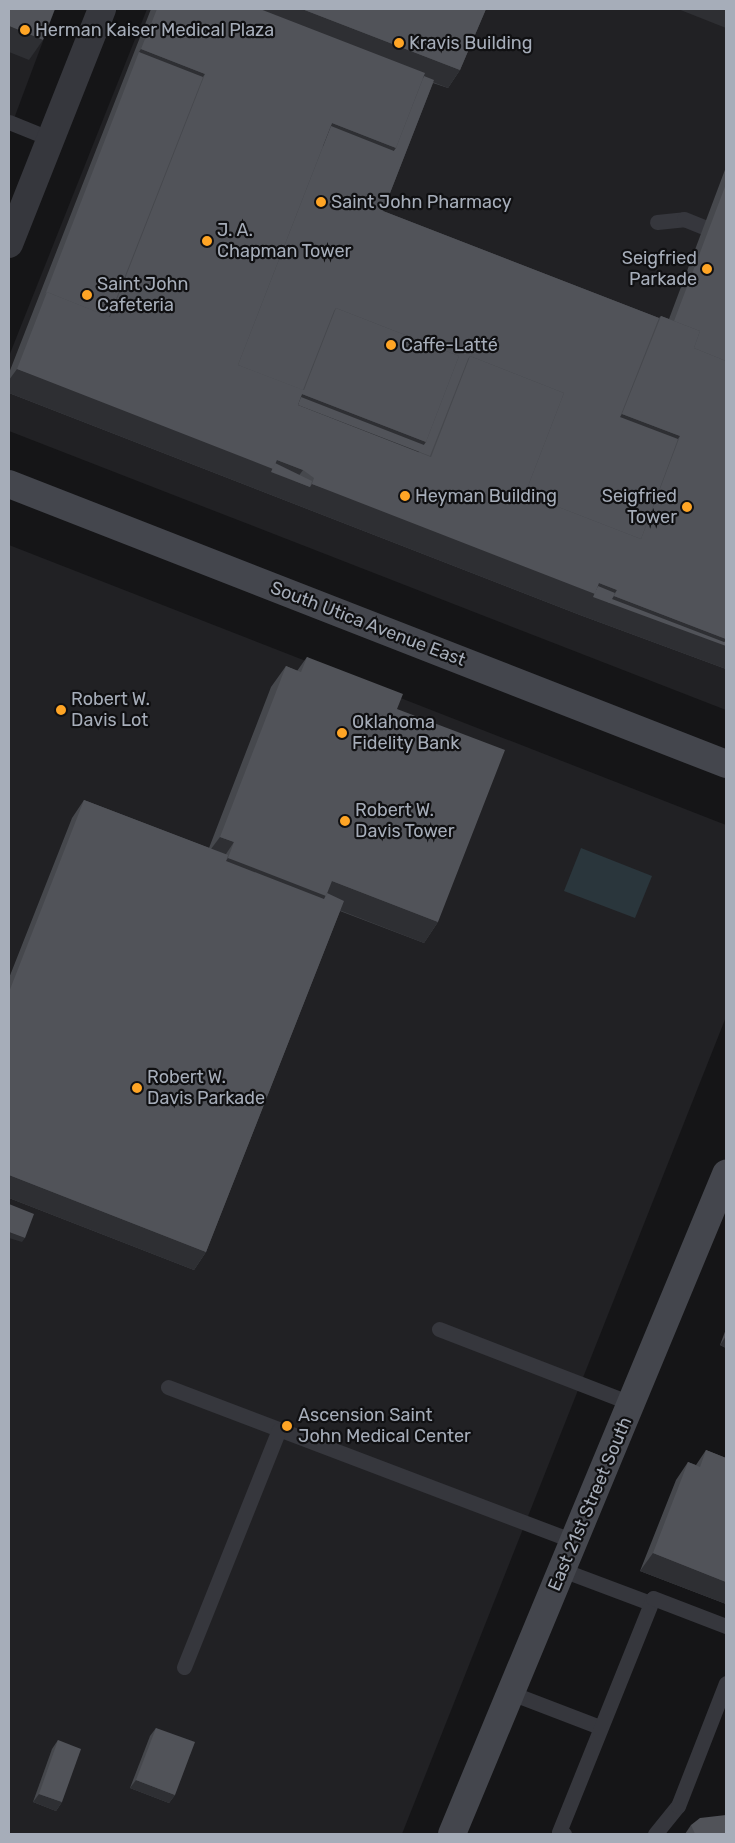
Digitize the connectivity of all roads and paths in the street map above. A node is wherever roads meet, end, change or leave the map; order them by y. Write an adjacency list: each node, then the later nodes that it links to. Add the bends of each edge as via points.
1 (102, 9): 3 (street)
2 (9, 122): 3 (lane)
3 (50, 138): 6 (street)
4 (657, 222): 5 (lane, via 684,219)
5 (704, 227)
6 (9, 244)
7 (9, 484): 8 (main road, South Utica Avenue East)
8 (726, 764)
9 (726, 1174): 12 (main road, East 21st Street South)
10 (439, 1329): 12 (lane)
11 (168, 1388): 13 (lane)
12 (633, 1404): 14 (main road, East 21st Street South)
13 (279, 1430): 14 (lane); 18 (lane)
14 (576, 1542): 15 (main road, East 21st Street South)
15 (565, 1571): 16 (lane); 20 (main road, East 21st Street South)
16 (650, 1603): 17 (lane, via 652,1598); 21 (lane)
17 (726, 1626)
18 (184, 1667)
19 (726, 1683): 24 (lane, via 678,1806)
20 (511, 1693): 21 (lane); 22 (main road, East 21st Street South)
21 (600, 1728): 23 (lane, via 559,1832)
22 (452, 1834)
23 (564, 1834)
24 (655, 1834)

